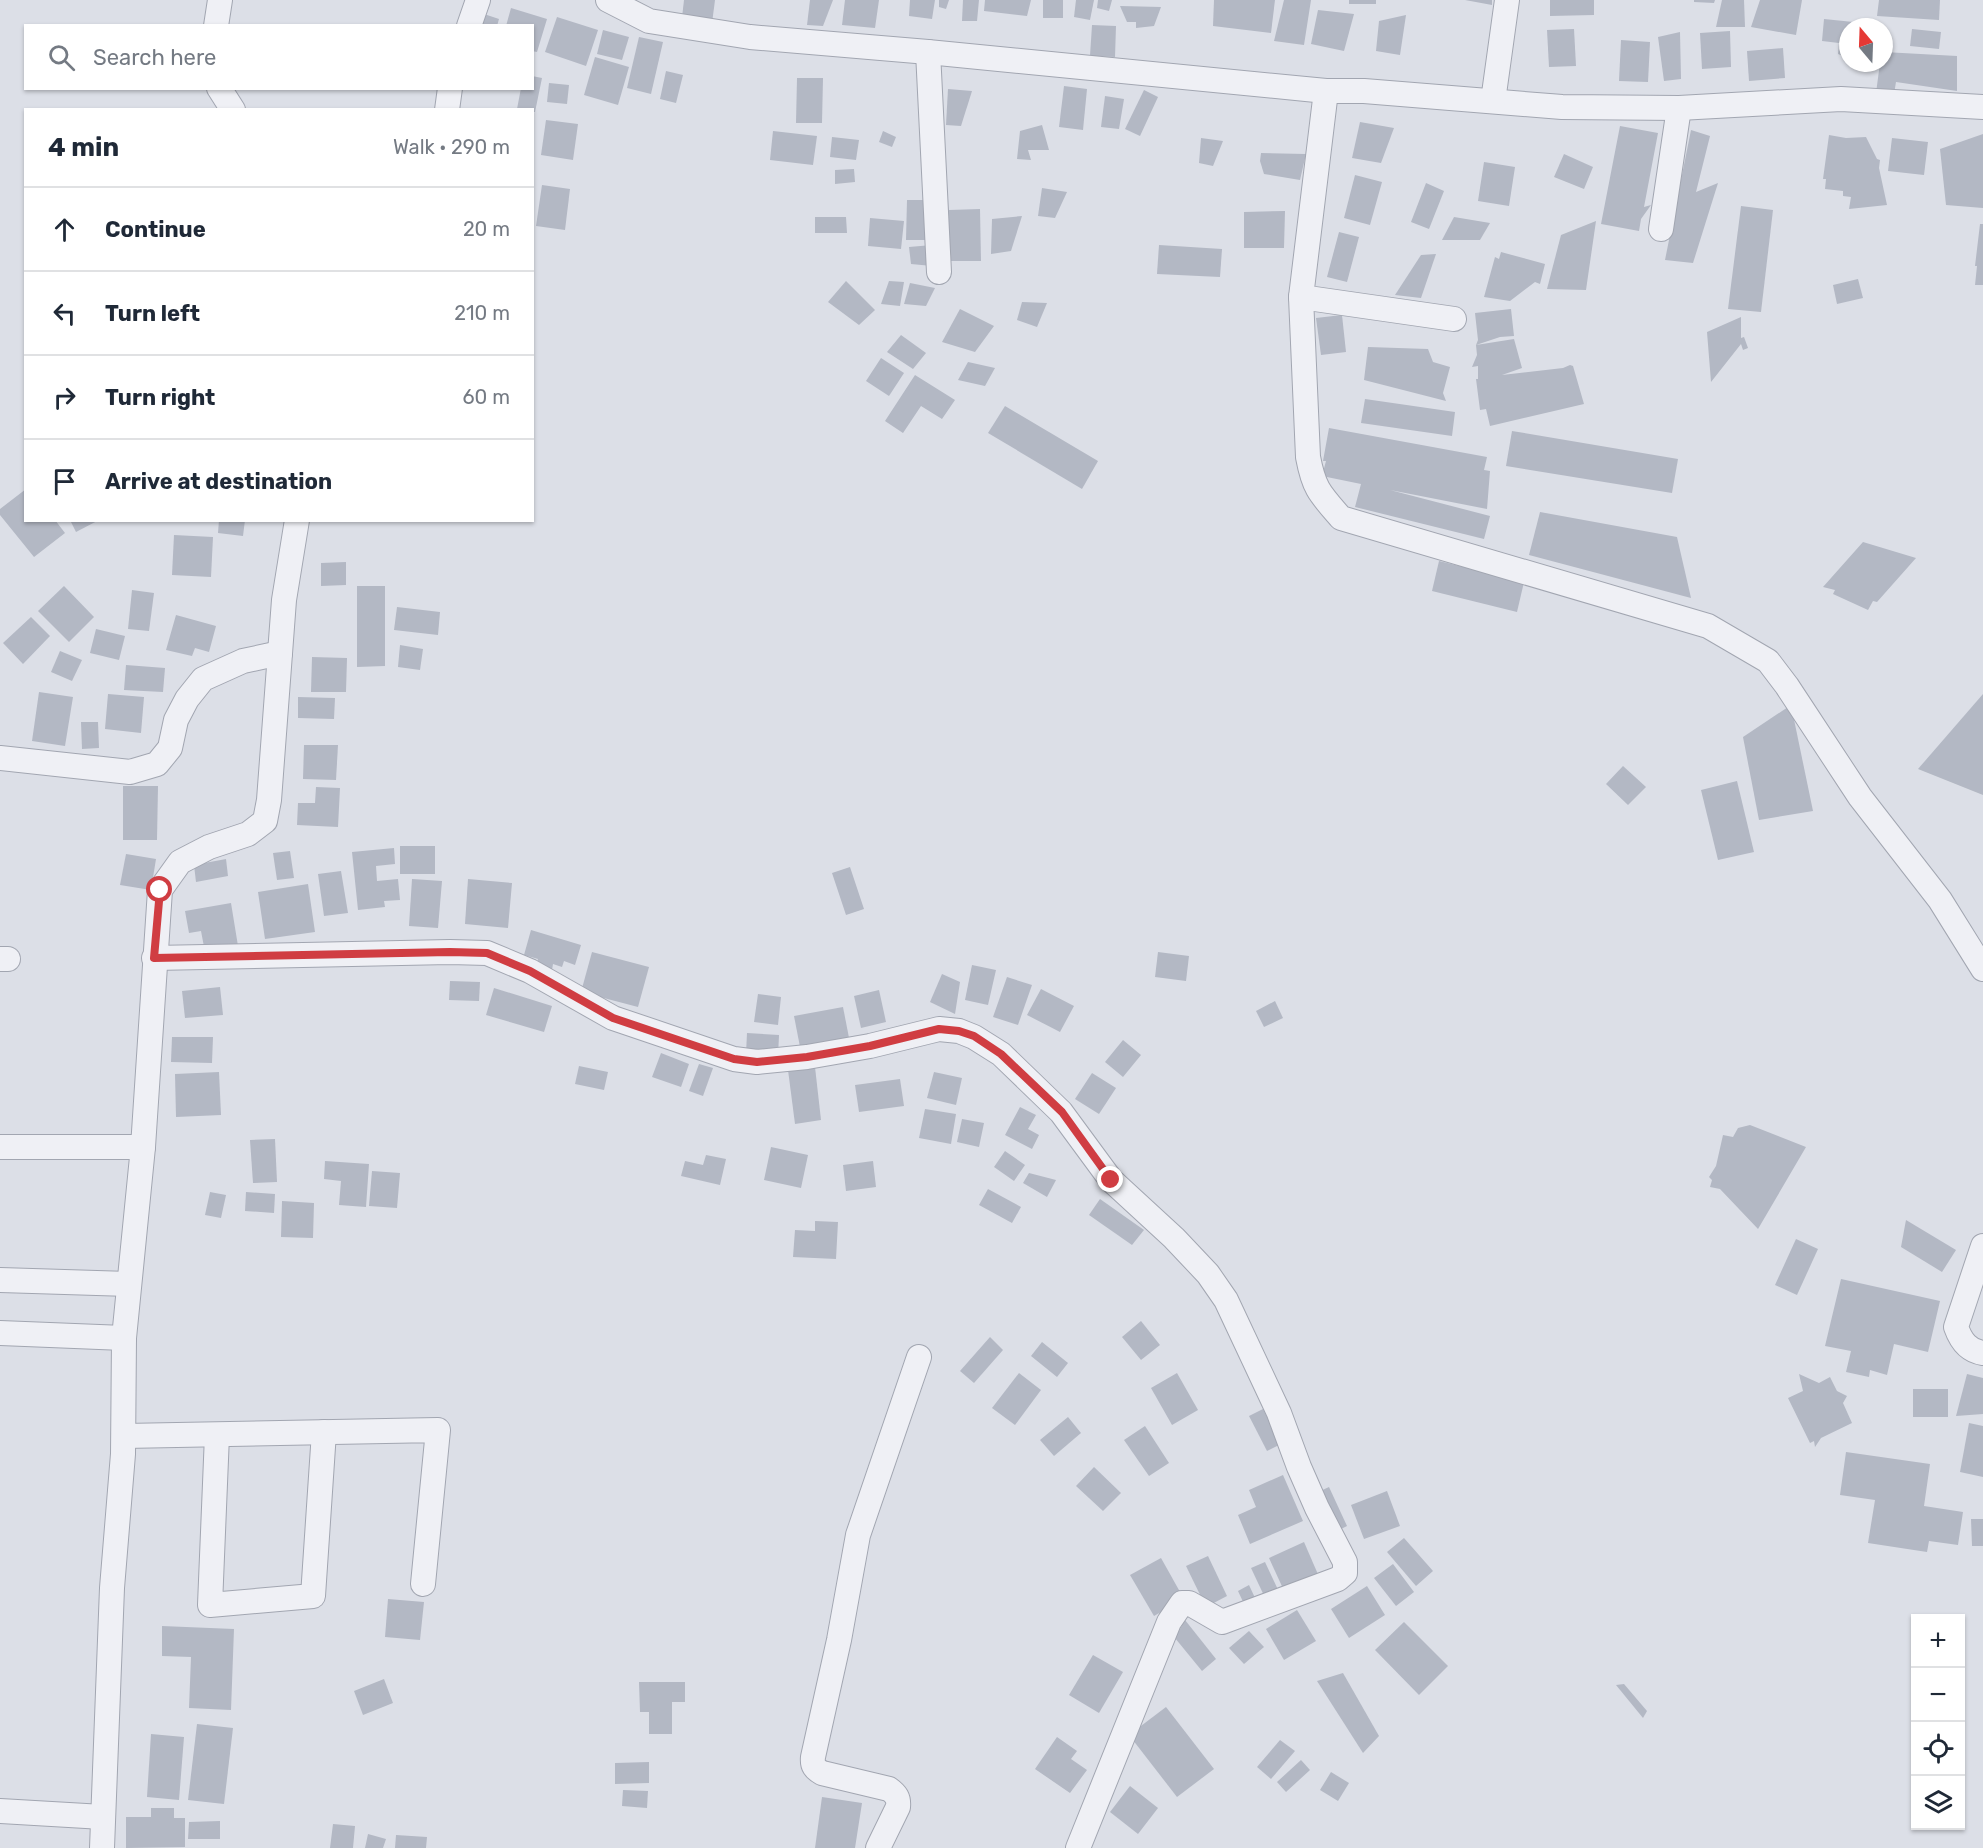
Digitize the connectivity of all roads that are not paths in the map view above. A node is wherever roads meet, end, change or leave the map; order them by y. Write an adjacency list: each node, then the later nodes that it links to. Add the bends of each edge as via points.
1 (220, 0): 5 (street)
2 (478, 0): 6 (street)
3 (1507, 0): 11 (street)
4 (616, 2): 7 (street, via 649,21 750,37)
5 (216, 24)
6 (470, 24)
7 (928, 52): 10 (street); 17 (street)
8 (220, 90): 13 (street)
9 (450, 90): 14 (street)
10 (1326, 91): 11 (street); 18 (street)
11 (1493, 100): 15 (street, via 1562,107)
12 (1983, 107): 15 (street, via 1841,99)
13 (232, 108)
14 (447, 108)
15 (1679, 108): 16 (street)
16 (1660, 229)
17 (939, 272)
18 (1300, 297): 19 (street); 24 (street, via 1308,457 1319,493 1341,519 1708,626 1768,662 1860,797 1940,900)
19 (1454, 319)
20 (297, 522): 21 (street)
21 (280, 653): 22 (street, via 243,661 203,679 187,699 176,720 170,748 157,764 130,772); 23 (street, via 265,820 248,834 180,862 160,890)
22 (0, 758)
23 (154, 958): 26 (street); 42 (street, via 487,953 530,971 613,1018 703,1050 757,1062 870,1046 939,1029 959,1031 1001,1054 1062,1112 1111,1180 1174,1238 1226,1300 1345,1563 1345,1573 1338,1579 1222,1622 1182,1602 1165,1633)
24 (1983, 969)
25 (0, 1147): 26 (street)
26 (143, 1147): 29 (street)
27 (1983, 1246): 32 (street, via 1956,1327 1963,1343)
28 (0, 1280): 29 (street)
29 (129, 1284): 31 (street)
30 (0, 1333): 31 (street)
31 (124, 1338): 36 (street)
32 (1983, 1353)
33 (919, 1357): 41 (street, via 858,1535 813,1757 816,1770 822,1773 896,1793 898,1807)
34 (324, 1432): 35 (street); 35 (street, via 314,1596 210,1605); 37 (street, via 438,1430)
35 (217, 1435): 36 (street)
36 (124, 1436): 39 (street, via 112,1588)
37 (423, 1584)
38 (0, 1811): 39 (street)
39 (103, 1817): 40 (street)
40 (102, 1848)
41 (878, 1848)
42 (1078, 1848)

